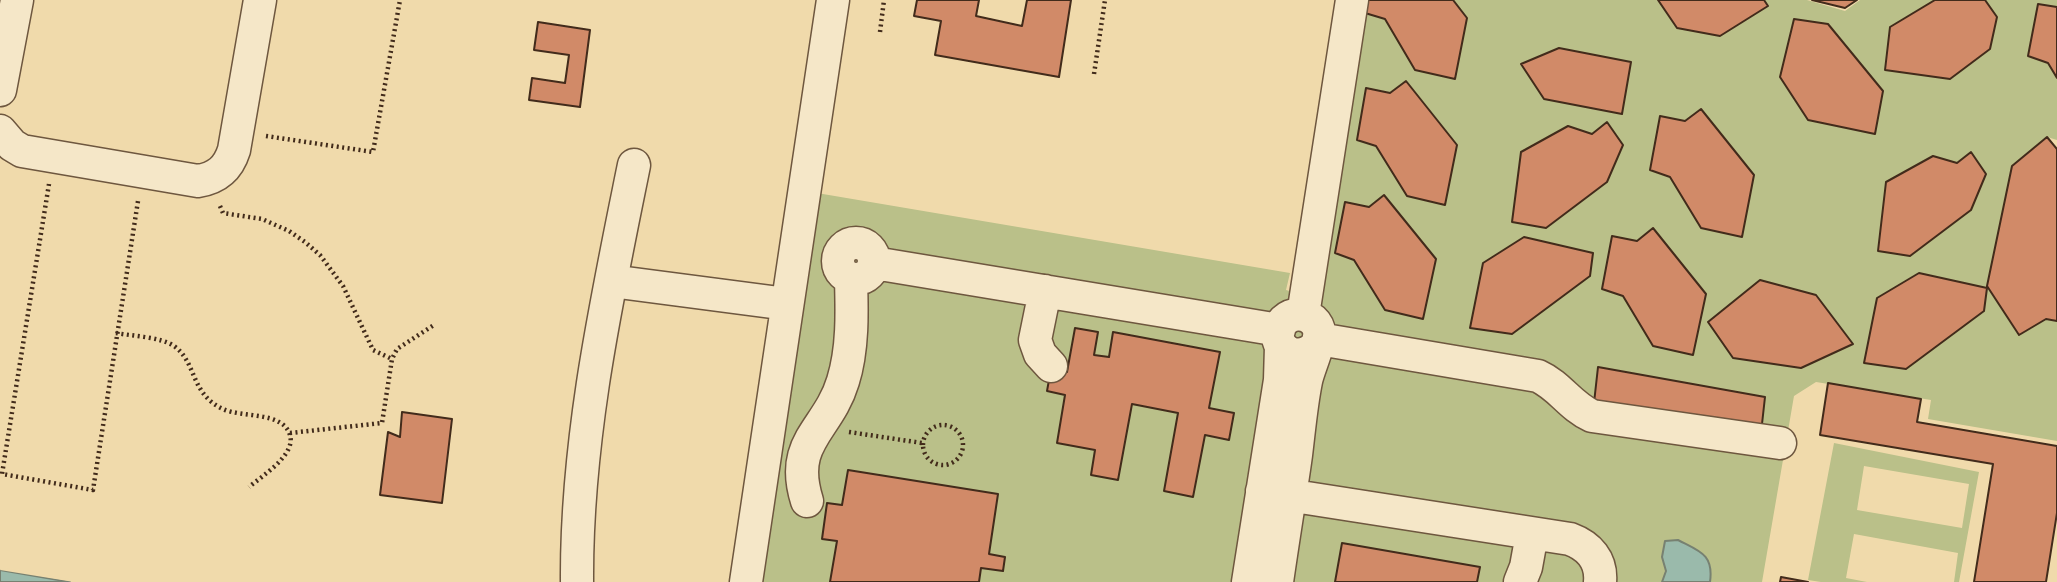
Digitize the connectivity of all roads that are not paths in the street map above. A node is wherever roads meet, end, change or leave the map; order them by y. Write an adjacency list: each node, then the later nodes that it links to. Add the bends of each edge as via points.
1 (17, 0): 5 (street)
2 (260, 0): 6 (street, via 238,132 231,159 218,175 198,181 22,151)
3 (833, 0): 10 (street)
4 (1352, 0): 11 (street)
5 (0, 90)
6 (0, 131)
7 (635, 165): 8 (street)
8 (611, 281): 10 (street); 17 (street, via 583,451)
9 (1045, 291): 11 (street); 12 (street, via 1035,340); 15 (street, via 862,271 846,369 836,397 806,446 802,483)
10 (787, 304): 18 (street)
11 (1300, 335): 13 (street, via 1538,376 1592,416); 14 (street, via 1306,381)
12 (1051, 366)
13 (1780, 443)
14 (1276, 493): 16 (street); 19 (street); 20 (street)
15 (807, 500)
16 (1532, 534): 21 (street); 22 (street, via 1570,540 1591,551 1598,562)
17 (577, 582)
18 (746, 582)
19 (1248, 582)
20 (1277, 582)
21 (1520, 582)
22 (1600, 582)

